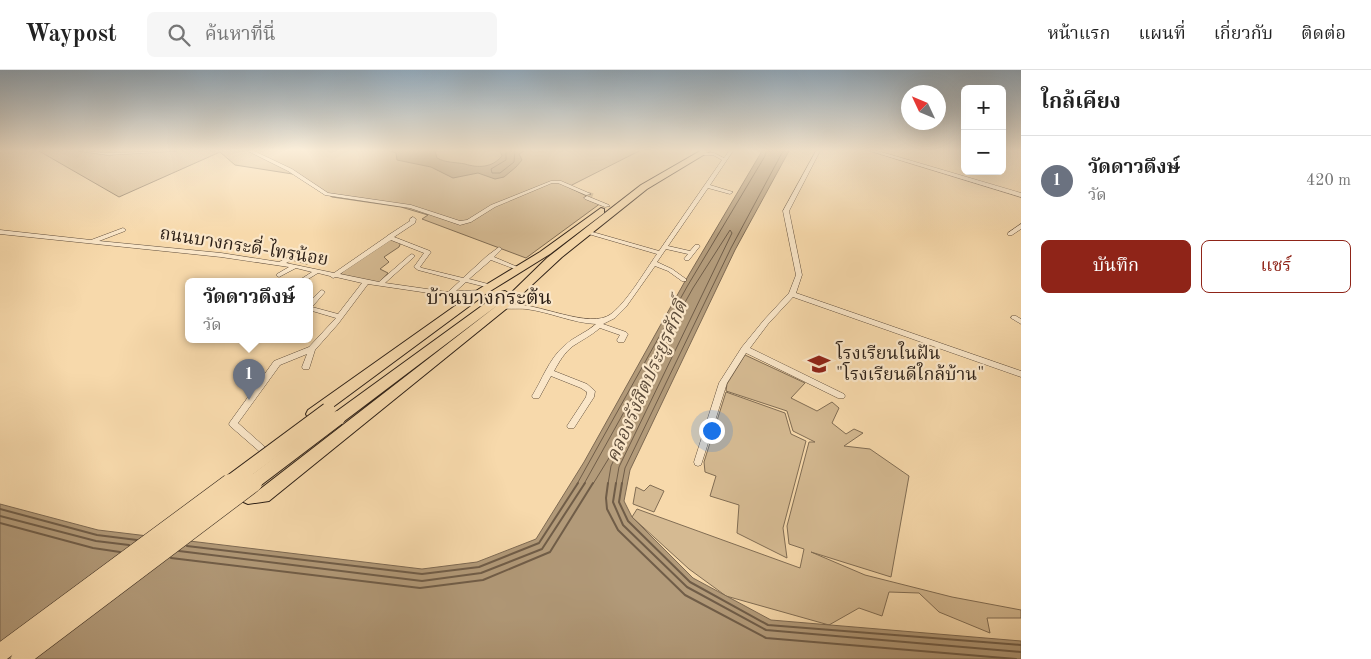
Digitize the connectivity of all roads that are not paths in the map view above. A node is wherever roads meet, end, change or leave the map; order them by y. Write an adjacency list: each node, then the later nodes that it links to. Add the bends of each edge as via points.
1 (303, 178): 10 (street, via 327,194 411,207 460,223 546,184)
2 (646, 178): 10 (main road)
3 (658, 178): 15 (main road)
4 (712, 178): 7 (street)
5 (803, 178): 42 (street, via 786,211 799,275)
6 (965, 178): 9 (street)
7 (707, 186): 8 (street); 21 (street)
8 (730, 192)
9 (1021, 195)
10 (609, 205): 22 (main road)
11 (413, 220): 17 (street)
12 (1021, 226): 16 (street)
13 (123, 230): 18 (street)
14 (0, 232): 18 (street, ถนนบางกระดี่-ไทรน้อย)
15 (587, 232): 21 (street); 22 (main road)
16 (1010, 234)
17 (389, 237): 32 (street); 34 (street, via 428,252 417,264 420,269)
18 (93, 241): 27 (street, ถนนบางกระดี่-ไทรน้อย)
19 (696, 246): 21 (street, via 689,256)
20 (499, 249): 24 (street)
21 (662, 250): 26 (street)
22 (552, 254): 29 (main road); 38 (main road); 58 (main road)
23 (412, 256): 37 (street)
24 (489, 257): 29 (street); 34 (street)
25 (307, 262): 27 (street, via 294,258)
26 (653, 263): 35 (street); 49 (street, via 624,306)
27 (280, 264): 28 (street, ถนนบางกระดี่-ไทรน้อย)
28 (294, 266): 30 (street, ถนนบางกระดี่-ไทรน้อย); 31 (street)
29 (517, 268): 39 (main road)
30 (316, 272): 32 (street, ถนนบางกระดี่-ไทรน้อย); 33 (street)
31 (279, 275)
32 (333, 276): 36 (street, ถนนบางกระดี่-ไทรน้อย)
33 (305, 278)
34 (463, 280): 39 (street); 41 (street)
35 (684, 280)
36 (366, 282): 37 (street, ถนนบางกระดี่-ไทรน้อย); 48 (street)
37 (380, 284): 41 (street, ถนนบางกระดี่-ไทรน้อย)
38 (523, 288): 44 (street, via 518,294); 45 (main road)
39 (487, 289): 41 (street, ถนนบางกระดี่-ไทรน้อย); 47 (main road)
40 (322, 292): 43 (street)
41 (449, 294): 47 (street, via 456,300)
42 (792, 294): 52 (street); 55 (street)
43 (313, 302)
44 (525, 306): 45 (street); 49 (street)
45 (502, 307): 60 (main road, via 263,496 242,496 236,492 232,476)
46 (313, 308): 48 (street)
47 (455, 311): 60 (main road)
48 (340, 317): 51 (street)
49 (600, 323): 50 (street, via 624,334); 54 (street, via 591,333 569,345)
50 (621, 340)
51 (312, 349): 53 (street); 60 (street, via 277,363 233,424)
52 (745, 349): 57 (street); 61 (street, via 723,383)
53 (306, 367)
54 (550, 373): 56 (street); 59 (street, via 590,391 590,397)
55 (1021, 374)
56 (536, 396)
57 (841, 396)
58 (333, 414): 62 (main road, bridge); 63 (main road, bridge)
59 (571, 426)
60 (263, 450)
61 (698, 462)
62 (0, 653)
63 (20, 659)

